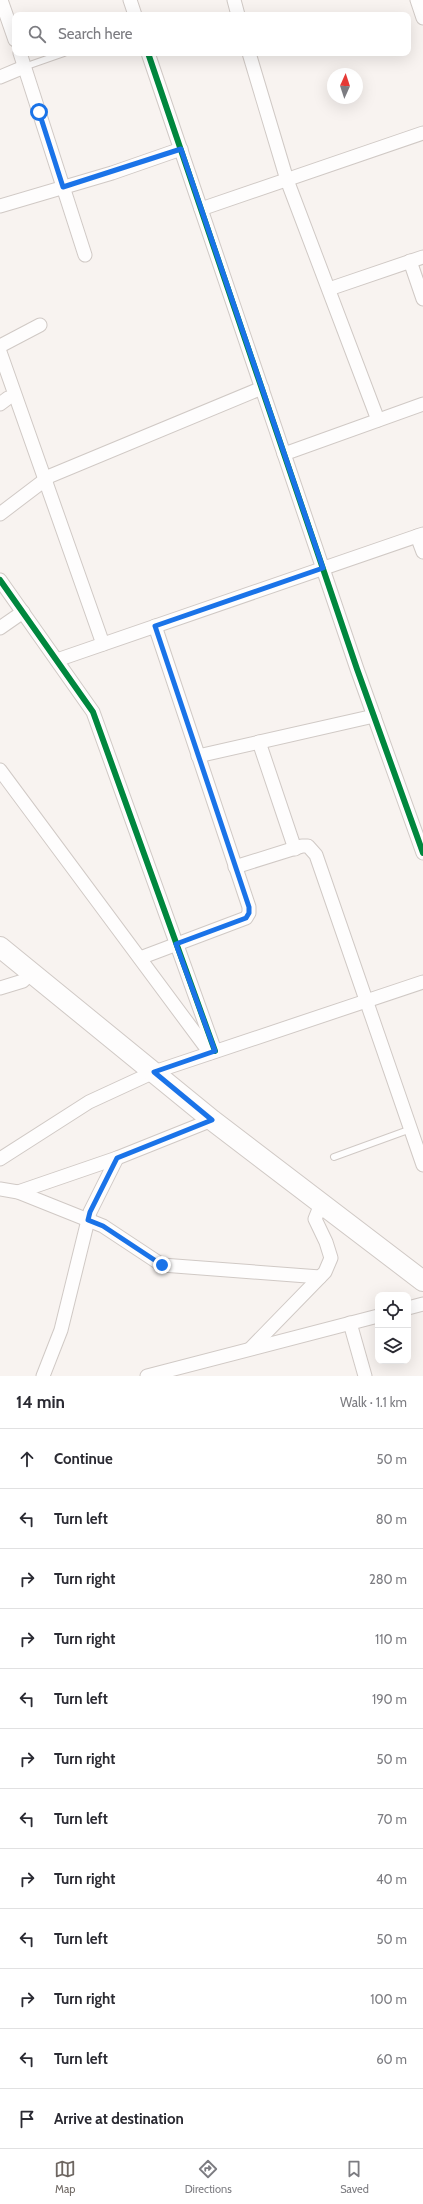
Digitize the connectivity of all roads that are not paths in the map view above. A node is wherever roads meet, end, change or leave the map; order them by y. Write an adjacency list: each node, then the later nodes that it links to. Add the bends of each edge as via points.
1 (1, 0): 8 (street)
2 (130, 0): 5 (street)
3 (234, 0): 6 (street)
4 (417, 0): 7 (street)
5 (134, 12)
6 (237, 12)
7 (423, 18)
8 (12, 31)
9 (21, 56): 13 (street)
10 (55, 56): 13 (lane)
11 (149, 56): 16 (street)
12 (250, 56): 17 (street)
13 (24, 67): 14 (street); 18 (street)
14 (0, 77)
15 (423, 133): 17 (street)
16 (181, 149): 18 (street); 20 (street)
17 (287, 180): 20 (street); 24 (street)
18 (63, 187): 19 (street); 21 (street)
19 (0, 206)
20 (201, 209): 29 (street)
21 (85, 255)
22 (423, 257): 23 (street)
23 (410, 261): 24 (street); 25 (street)
24 (329, 289): 31 (street)
25 (423, 299)
26 (40, 325): 27 (street)
27 (0, 346)
28 (0, 352): 33 (street)
29 (262, 388): 32 (street); 33 (street, via 57,472)
30 (423, 404): 31 (street)
31 (378, 420): 32 (street)
32 (284, 454): 37 (street)
33 (44, 480): 34 (street); 42 (street)
34 (0, 514)
35 (420, 535): 36 (street); 37 (street)
36 (423, 552)
37 (323, 568): 40 (street); 44 (street)
38 (0, 580): 39 (street)
39 (23, 612): 41 (street); 43 (street)
40 (155, 626): 42 (street); 46 (street)
41 (0, 628)
42 (103, 644): 43 (street)
43 (57, 660): 51 (street, via 93,712)
44 (374, 716): 45 (street); 49 (street)
45 (259, 742): 46 (street); 48 (street)
46 (198, 756): 50 (street)
47 (0, 770): 53 (street)
48 (295, 849): 50 (street); 57 (street, via 308,846 316,855)
49 (423, 853)
50 (235, 867): 51 (street, via 249,907 246,918)
51 (176, 944): 53 (street); 58 (street)
52 (0, 947): 54 (main road)
53 (140, 958): 58 (street)
54 (32, 972): 56 (street, via 23,981); 59 (main road)
55 (423, 982): 57 (street)
56 (0, 988)
57 (366, 1001): 58 (street); 61 (street)
58 (212, 1052): 59 (street)
59 (154, 1072): 60 (main road); 64 (street, via 89,1102)
60 (212, 1120): 63 (street); 68 (main road)
61 (411, 1129): 62 (lane); 65 (street)
62 (334, 1157)
63 (117, 1158): 67 (street); 69 (street)
64 (0, 1159)
65 (423, 1165)
66 (0, 1189): 67 (street)
67 (18, 1192): 69 (street)
68 (321, 1204): 70 (street, via 315,1219 331,1258); 71 (main road)
69 (88, 1220): 70 (street, via 103,1226 162,1265); 78 (street, via 60,1330)
70 (320, 1277): 76 (street)
71 (423, 1281)
72 (423, 1304): 73 (street)
73 (411, 1307)
74 (375, 1317): 75 (street)
75 (350, 1323): 76 (street); 80 (street)
76 (251, 1349): 77 (street)
77 (175, 1372): 79 (street)
78 (43, 1376)
79 (147, 1376)
80 (365, 1376)

